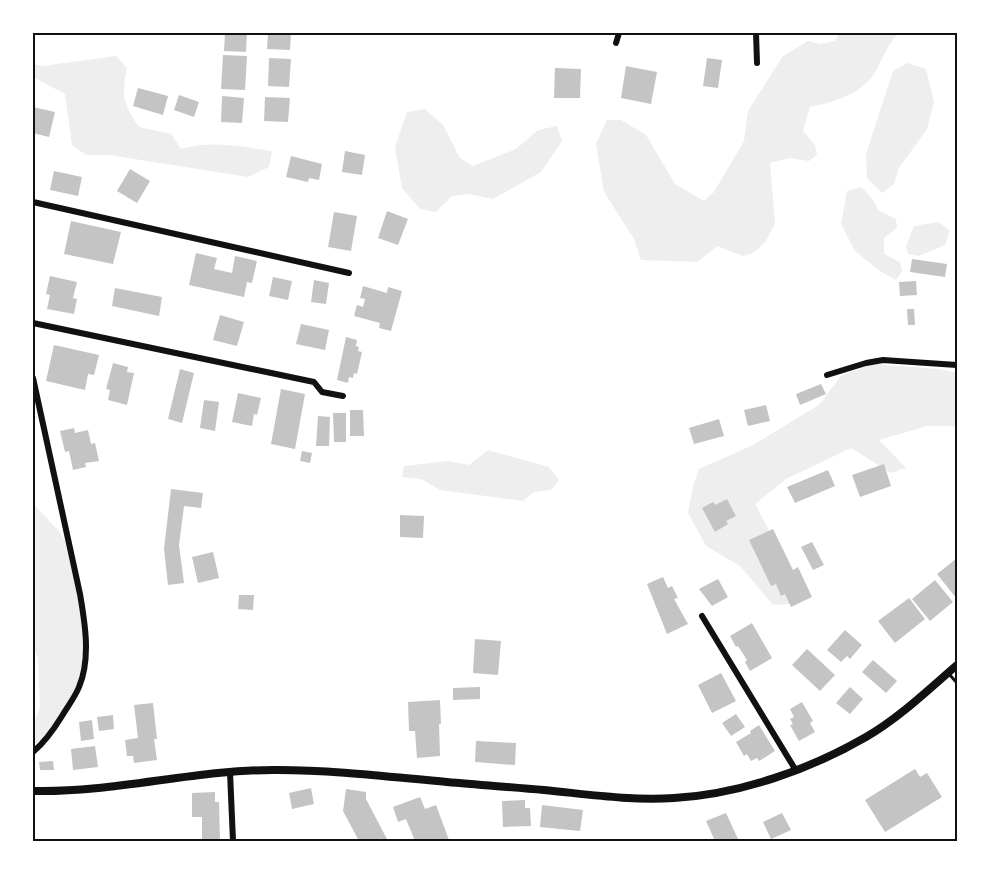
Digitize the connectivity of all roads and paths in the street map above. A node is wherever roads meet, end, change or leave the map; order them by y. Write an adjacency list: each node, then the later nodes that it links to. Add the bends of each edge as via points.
1 (619, 33): 3 (street)
2 (756, 33): 4 (street)
3 (616, 43)
4 (757, 63)
5 (33, 202): 6 (street)
6 (349, 273)
7 (33, 323): 11 (street, via 314,382 322,392)
8 (957, 365): 9 (street, via 883,360)
9 (827, 375)
10 (33, 378): 16 (street, via 80,594 85,643 83,674 76,695 52,732)
11 (343, 396)
12 (702, 616): 17 (street)
13 (957, 665): 14 (street)
14 (948, 673): 15 (lane); 17 (street, via 879,729)
15 (957, 682)
16 (33, 752)
17 (795, 770): 18 (street, via 728,789 663,798 348,772)
18 (230, 772): 19 (street, via 138,784); 20 (street)
19 (33, 791)
20 (232, 841)

